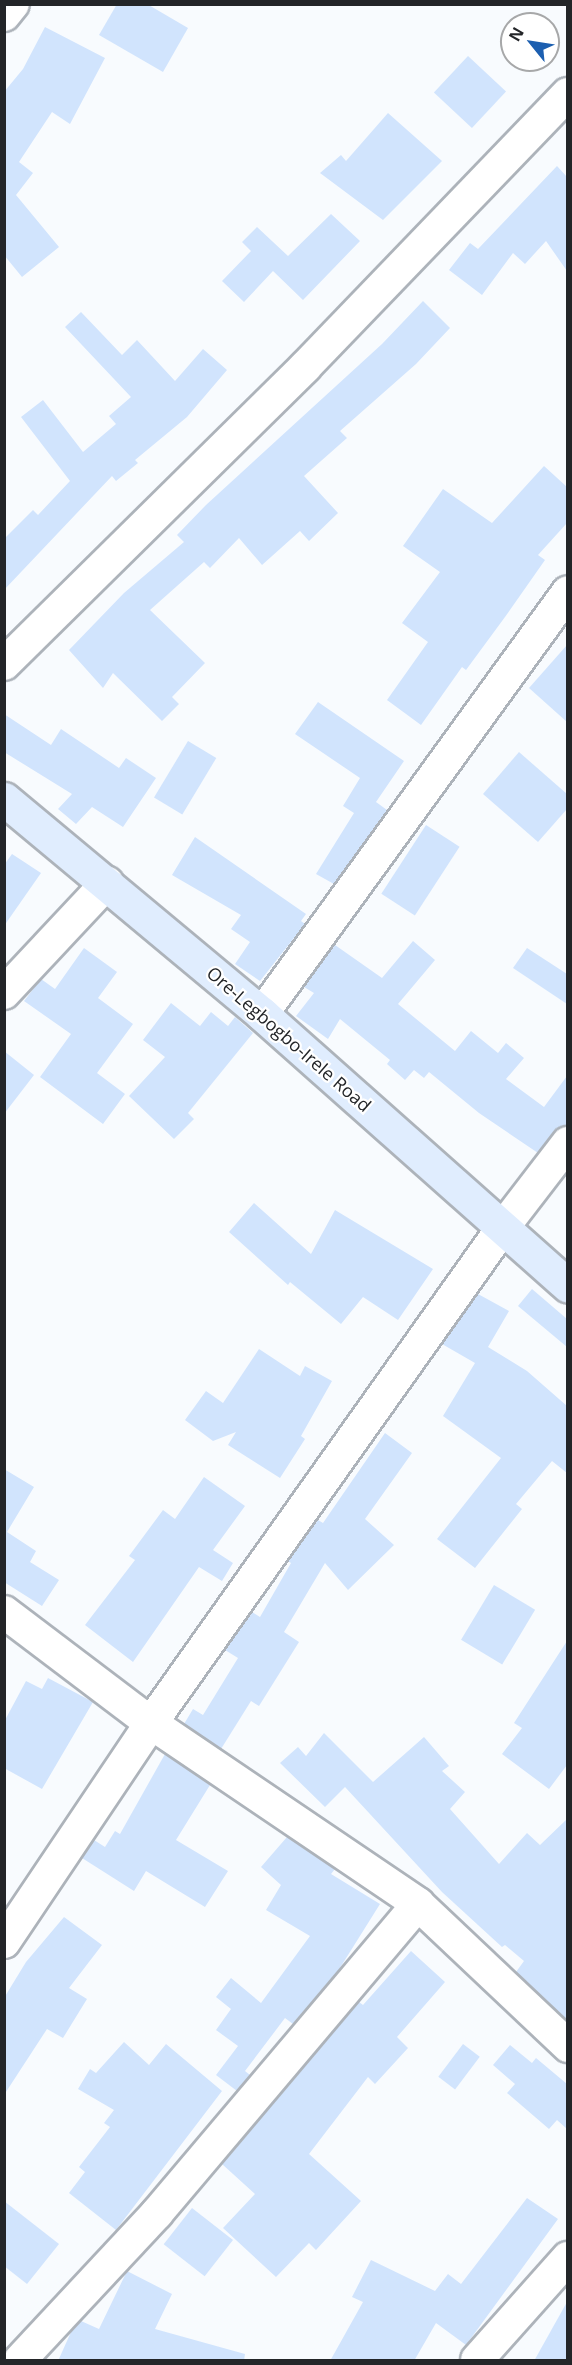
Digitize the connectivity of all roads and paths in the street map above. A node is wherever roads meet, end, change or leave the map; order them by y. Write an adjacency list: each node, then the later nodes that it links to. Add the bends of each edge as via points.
1 (13, 4): 2 (street)
2 (4, 15)
3 (567, 94): 5 (street, via 305,367)
4 (567, 592): 9 (street)
5 (4, 664)
6 (4, 799): 7 (main road, Ore-Legbogbo-Irele Road)
7 (107, 884): 8 (street); 9 (main road, Ore-Legbogbo-Irele Road)
8 (4, 993)
9 (262, 1014): 11 (main road, Ore-Legbogbo-Irele Road)
10 (567, 1143): 11 (street)
11 (504, 1226): 12 (main road, Ore-Legbogbo-Irele Road); 14 (street)
12 (567, 1286)
13 (4, 1612): 14 (street)
14 (152, 1723): 15 (street); 16 (street)
15 (418, 1904): 17 (street); 19 (street, via 157,2213)
16 (4, 1942)
17 (567, 2046)
18 (567, 2258): 20 (street)
19 (20, 2361)
20 (477, 2361)

